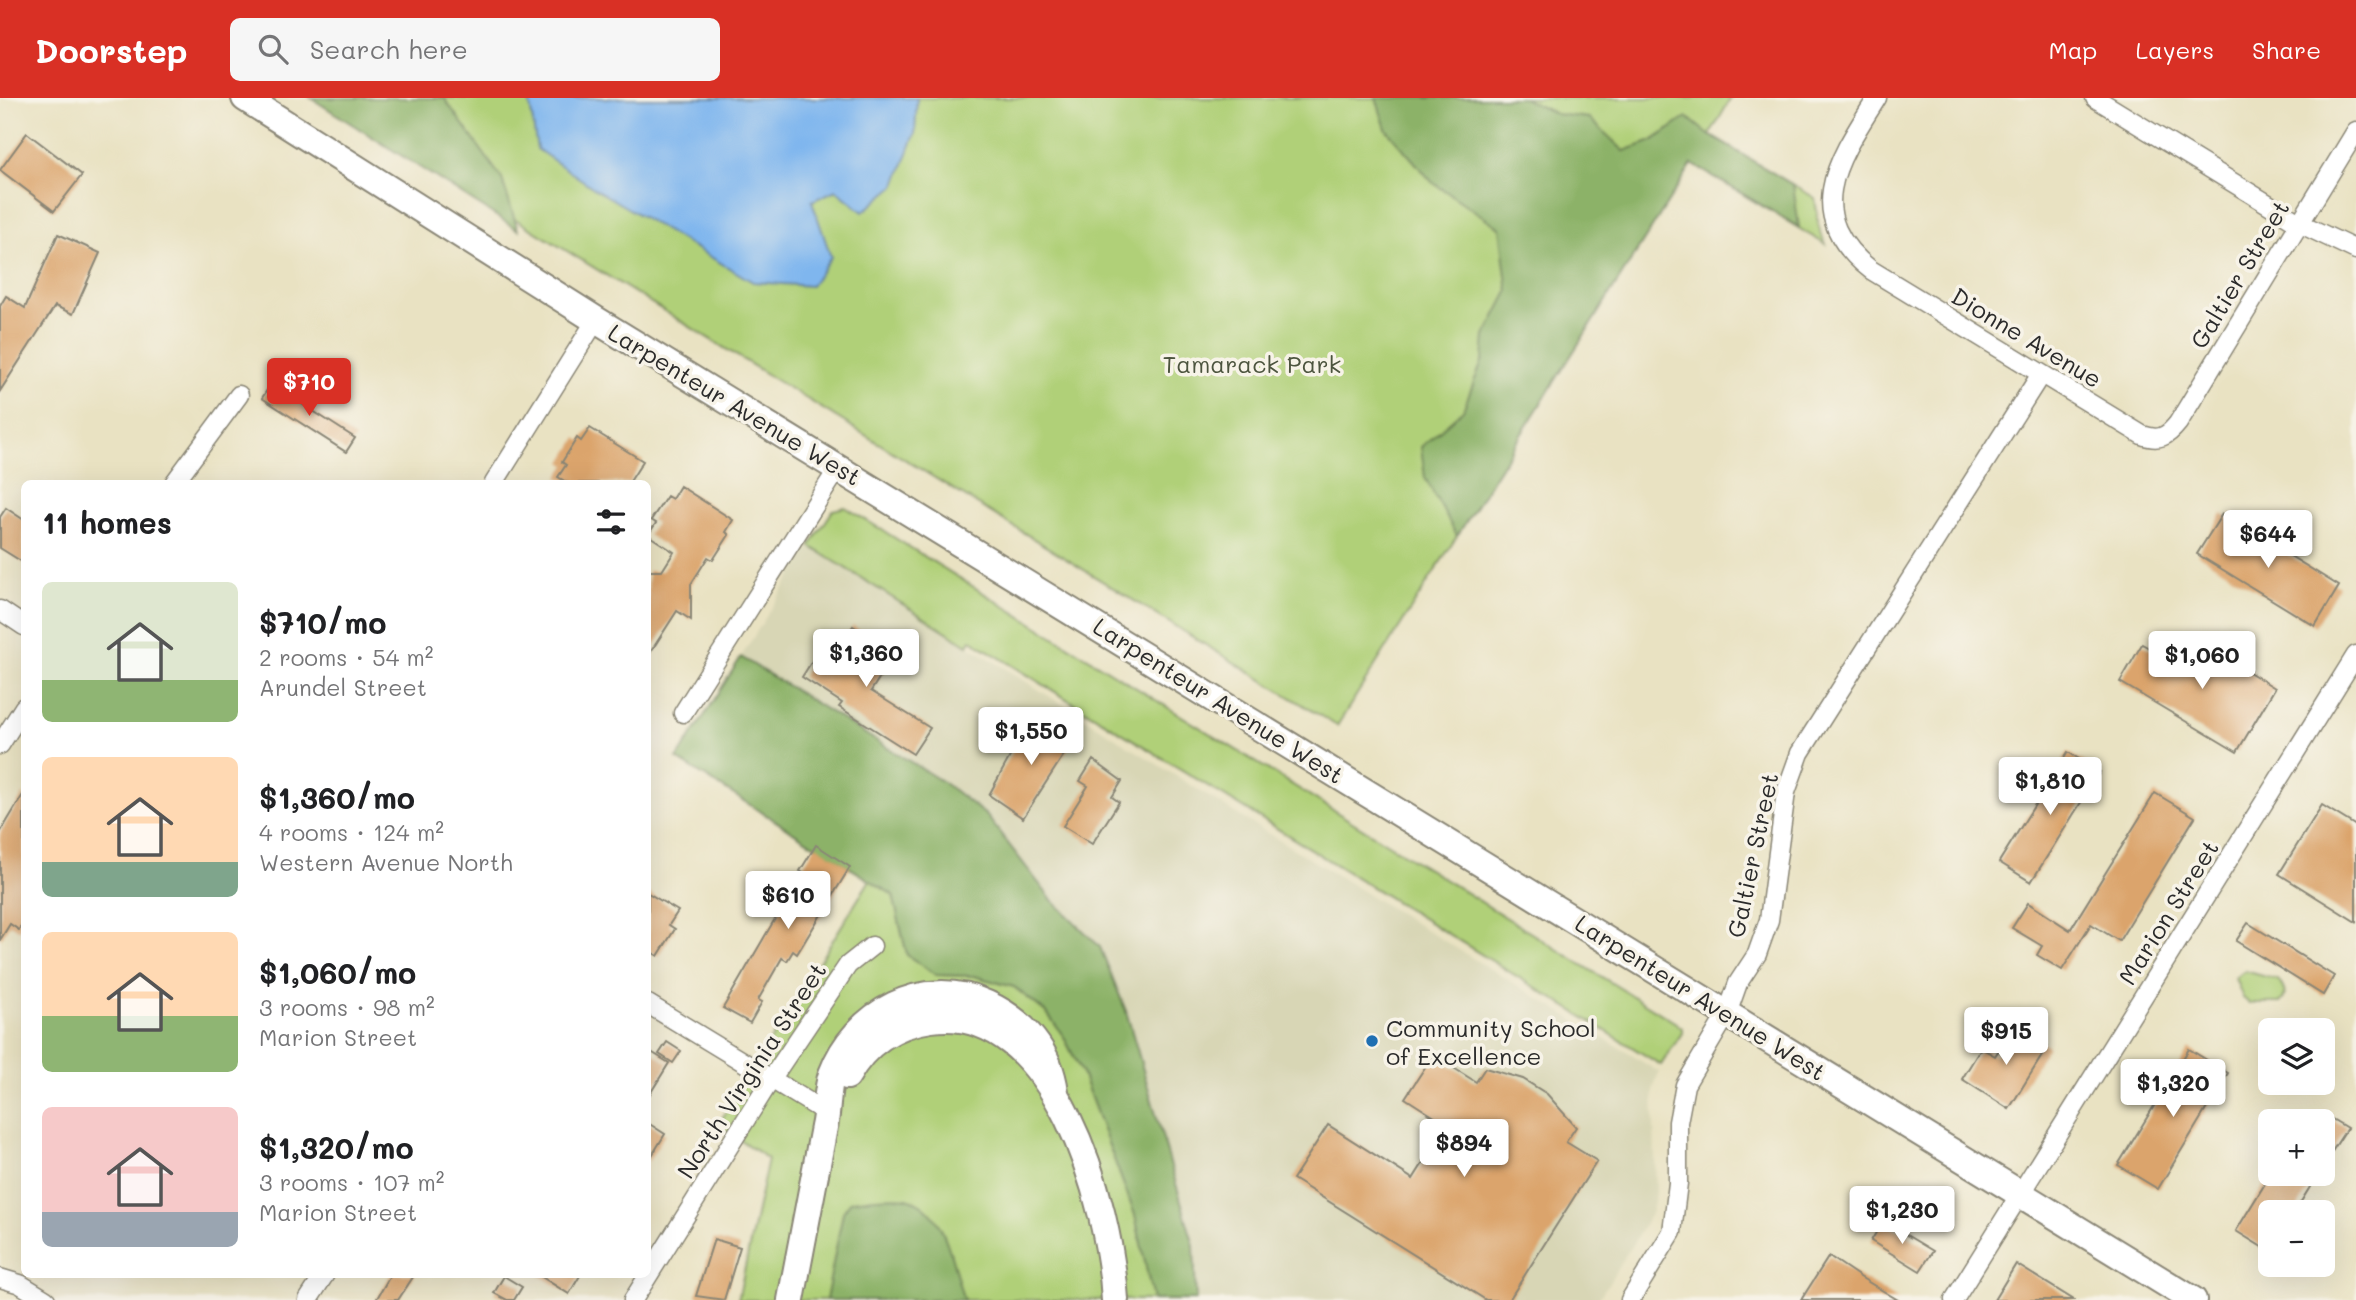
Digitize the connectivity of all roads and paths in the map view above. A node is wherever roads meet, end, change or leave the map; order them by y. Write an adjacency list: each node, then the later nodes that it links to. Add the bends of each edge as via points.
1 (245, 98): 7 (main road, Larpenteur Avenue West)
2 (1877, 98): 8 (street, Dionne Avenue, via 1843,153 1831,187 1835,226 1856,258 1871,270)
3 (2095, 98): 5 (street)
4 (2356, 131): 5 (street, Galtier Street)
5 (2299, 223): 6 (street); 10 (street, Galtier Street, via 2178,423)
6 (2356, 250)
7 (596, 320): 11 (main road, Larpenteur Avenue West); 13 (street)
8 (2040, 374): 10 (street, Dionne Avenue, via 2141,435); 22 (street, Galtier Street, via 1801,754 1786,792 1769,920)
9 (239, 395): 12 (street)
10 (2160, 439)
11 (839, 467): 18 (street); 22 (main road, Larpenteur Avenue West)
12 (176, 480)
13 (496, 480)
14 (0, 610): 15 (street)
15 (21, 624)
16 (2356, 655): 25 (street, Marion Street)
17 (21, 712): 19 (street)
18 (682, 713)
19 (0, 746)
20 (872, 946): 23 (street, North Virginia Street, via 848,965)
21 (651, 1006): 23 (street)
22 (1727, 1014): 25 (main road, Larpenteur Avenue West); 35 (street, Galtier Street, via 1685,1085 1678,1122 1672,1232)
23 (770, 1081): 24 (street); 26 (street, North Virginia Street)
24 (827, 1112): 33 (main road); 34 (main road, via 857,1058 901,1025 947,1017 973,1021 1003,1034 1022,1049 1055,1092 1084,1160 1105,1228)
25 (2021, 1194): 36 (street, Marion Street); 37 (main road, Larpenteur Avenue West)
26 (651, 1271)
27 (0, 1278): 30 (street)
28 (323, 1278): 31 (street)
29 (647, 1278): 32 (street, North Virginia Street)
30 (46, 1300)
31 (309, 1300)
32 (633, 1300)
33 (791, 1300)
34 (1115, 1300)
35 (1630, 1300)
36 (1954, 1300)
37 (2193, 1300)

